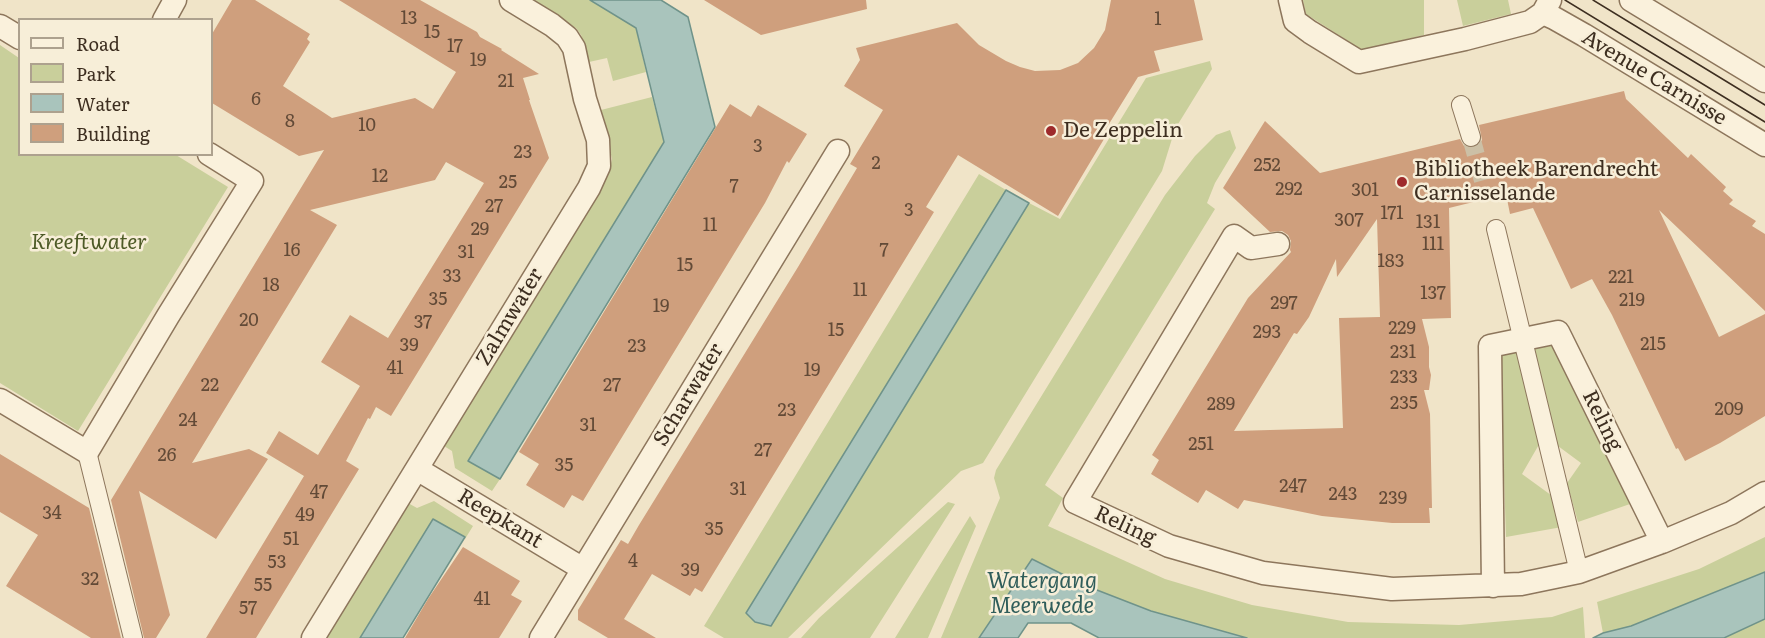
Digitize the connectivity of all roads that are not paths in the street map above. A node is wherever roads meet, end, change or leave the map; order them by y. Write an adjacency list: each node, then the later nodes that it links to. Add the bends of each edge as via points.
1 (176, 0): 6 (street)
2 (511, 0): 20 (street, Zalmwater, via 552,25 574,48 598,140 599,166)
3 (1290, 0): 5 (street, via 1296,21 1359,62 1530,22)
4 (1631, 0): 9 (street)
5 (1546, 7): 12 (street, Avenue Carnisse, via 1574,29)
6 (165, 18)
7 (0, 26): 8 (street)
8 (18, 37)
9 (1765, 81)
10 (1461, 105): 11 (street)
11 (1471, 136)
12 (1765, 145)
13 (838, 151): 23 (street, Scharwater)
14 (212, 156): 19 (street, via 252,181)
15 (1496, 229): 17 (street)
16 (1278, 244): 25 (street, Reling, via 1251,248 1234,237 1075,502 1168,546 1263,573 1392,589)
17 (1522, 339): 22 (street, Reling, via 1558,332); 24 (street); 25 (street, Reling, via 1490,346)
18 (0, 400): 19 (street)
19 (87, 452): 26 (street)
20 (417, 469): 23 (street, Reepkant); 27 (street, Zalmwater)
21 (1765, 493): 22 (street, Reling, via 1731,513)
22 (1662, 542): 24 (street, Reling)
23 (583, 569): 28 (street, Scharwater)
24 (1579, 572): 25 (street, Reling)
25 (1493, 586)
26 (133, 638)
27 (313, 638)
28 (541, 638)

